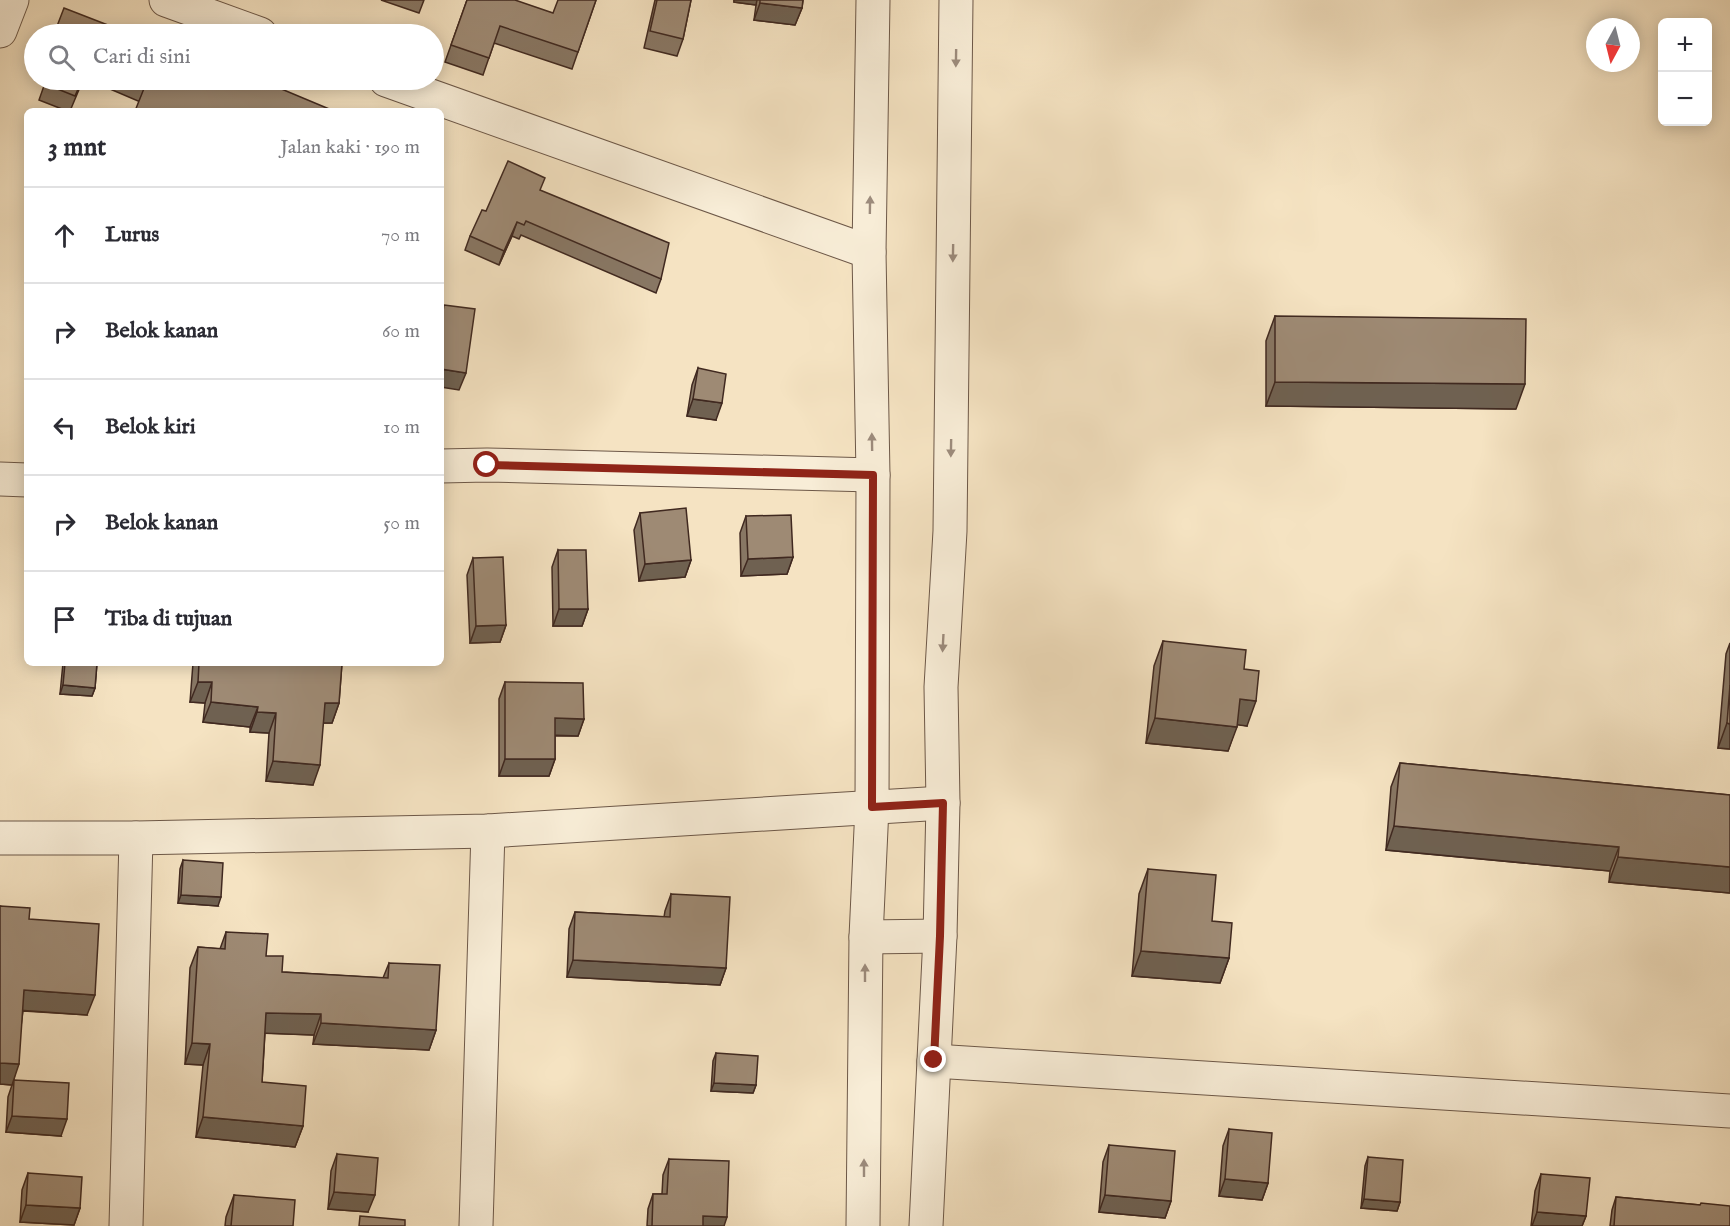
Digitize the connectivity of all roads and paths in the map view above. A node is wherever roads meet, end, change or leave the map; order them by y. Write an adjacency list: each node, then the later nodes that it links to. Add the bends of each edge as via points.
1 (12, 0): 6 (street)
2 (166, 0): 5 (street)
3 (873, 0): 8 (street, one-way to 3)
4 (956, 0): 13 (street, one-way to 13, via 950,531 941,687)
5 (232, 24)
6 (0, 31)
7 (414, 90): 8 (street)
8 (869, 252): 10 (street, one-way to 8)
9 (444, 466): 10 (street)
10 (873, 475): 14 (street)
11 (0, 479): 12 (street)
12 (24, 480)
13 (943, 803): 14 (street); 18 (street)
14 (872, 807): 15 (street); 19 (street)
15 (488, 831): 17 (street); 23 (street)
16 (0, 838): 17 (street)
17 (136, 838): 22 (street)
18 (940, 936): 19 (street); 20 (street)
19 (866, 937): 24 (street, one-way to 19)
20 (934, 1060): 21 (street); 25 (street)
21 (1730, 1111)
22 (126, 1226)
23 (476, 1226)
24 (863, 1226)
25 (926, 1226)

